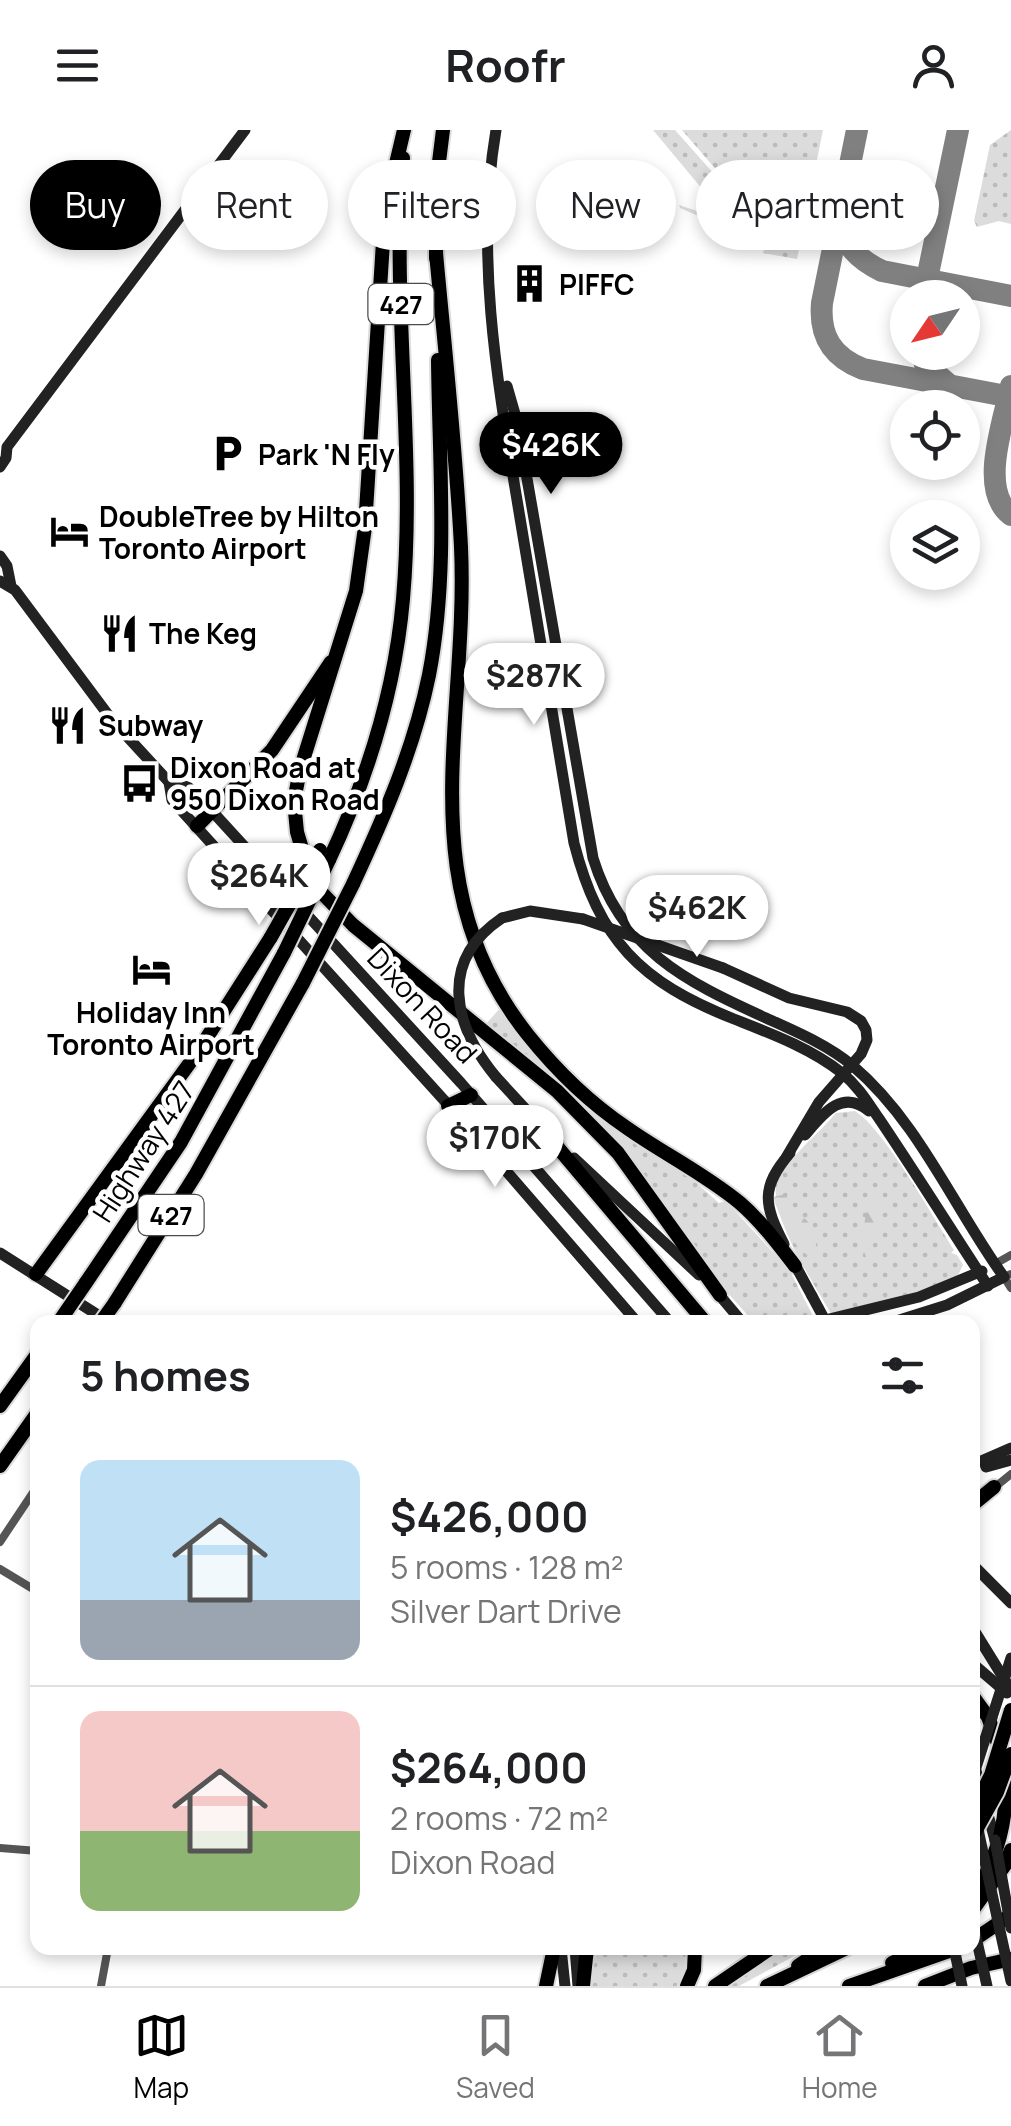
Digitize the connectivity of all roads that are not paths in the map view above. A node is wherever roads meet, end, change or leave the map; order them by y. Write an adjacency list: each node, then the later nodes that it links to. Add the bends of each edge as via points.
1 (245, 130): 7 (street)
2 (405, 130): 12 (highway, via 385,210 356,591); 17 (highway, Highway 427 / 427, via 404,596 386,708 357,798)
3 (443, 130): 5 (highway, Highway 427 / 427)
4 (496, 130): 6 (street, via 488,270)
5 (436, 253): 27 (highway, via 461,547 451,824 466,914 493,982 527,1034 575,1087 744,1206); 37 (highway, Highway 427 / 427, bridge, via 435,640 410,748 303,982 226,1124)
6 (498, 352): 11 (street); 13 (street)
7 (3, 448): 8 (street)
8 (0, 466)
9 (0, 556): 10 (street, Dixon Road, via 7,566)
10 (5, 584): 14 (street, Dixon Road)
11 (557, 652): 13 (street); 18 (street, via 593,858 625,926 669,968 790,1029)
12 (337, 654): 15 (highway, via 272,750); 32 (highway, via 294,801 297,832 321,892 588,1121)
13 (543, 654): 18 (street, via 574,842 590,897 609,932 638,964 683,996)
14 (170, 782): 15 (street, Dixon Road, via 188,788); 16 (street, Dixon Road, via 172,800)
15 (210, 810): 16 (highway); 19 (street, Dixon Road)
16 (197, 826): 20 (street, Dixon Road)
17 (325, 855): 29 (highway, bridge, via 198,1053); 35 (highway, Highway 427 / 427, bridge, via 284,953 181,1142)
18 (847, 1070): 21 (street); 22 (street, bridge, via 867,1040 857,1018 843,1010 789,998 582,919 530,912 502,918 479,936 459,984 463,1024 481,1058); 23 (street); 26 (street, via 874,1086 903,1122)
19 (472, 1094): 20 (highway); 39 (street, Dixon Road)
20 (448, 1106): 38 (street, Dixon Road)
21 (880, 1120): 23 (street, via 854,1101 839,1103); 28 (street)
22 (538, 1124): 32 (street); 40 (highway)
23 (788, 1156): 27 (street, via 773,1174 767,1197)
24 (0, 1253): 29 (street)
25 (1011, 1256): 26 (street)
26 (995, 1264): 28 (street); 30 (street)
27 (795, 1266): 42 (street, bridge)
28 (980, 1272): 31 (street); 33 (street)
29 (36, 1274): 36 (street)
30 (1009, 1280): 31 (street)
31 (988, 1286): 34 (street)
32 (720, 1294): 41 (street)
33 (919, 1296): 34 (street); 43 (street)
34 (925, 1312): 44 (street)
35 (64, 1315)
36 (98, 1315)
37 (106, 1315)
38 (630, 1315)
39 (664, 1315)
40 (699, 1315)
41 (736, 1315)
42 (822, 1315)
43 (844, 1315)
44 (915, 1315)
45 (30, 1364): 46 (highway)
46 (0, 1406)
47 (30, 1423): 51 (highway)
48 (1011, 1448): 50 (street)
49 (1011, 1460): 52 (street)
50 (980, 1463)
51 (0, 1466)
52 (980, 1466)
53 (1011, 1474): 54 (street)
54 (994, 1488): 56 (highway)
55 (30, 1497): 57 (street)
56 (980, 1501)
57 (0, 1542)
58 (0, 1569): 60 (street)
59 (980, 1572): 61 (street)
60 (30, 1587)
61 (1011, 1603)
62 (980, 1641): 65 (street)
63 (1011, 1658): 69 (street, bridge)
64 (980, 1669): 65 (street)
65 (1011, 1693)
66 (980, 1706): 78 (highway, via 998,1742 1007,1792 994,1862)
67 (1011, 1710): 71 (highway, bridge)
68 (1011, 1754): 72 (highway, bridge)
69 (980, 1755)
70 (980, 1785): 73 (street, bridge)
71 (980, 1795)
72 (980, 1823)
73 (995, 1840): 79 (street, bridge); 82 (street, bridge)
74 (980, 1845): 98 (street, bridge)
75 (0, 1848): 76 (street)
76 (30, 1850)
77 (1011, 1850): 80 (highway)
78 (980, 1884)
79 (1011, 1889)
80 (980, 1900)
81 (1011, 1915): 83 (highway)
82 (1011, 1928)
83 (980, 1936)
84 (107, 1955): 101 (street)
85 (556, 1955): 102 (highway)
86 (559, 1955): 103 (street)
87 (576, 1955): 104 (street)
88 (586, 1955): 104 (highway)
89 (695, 1955): 105 (highway)
90 (761, 1955): 106 (highway)
91 (814, 1955): 99 (highway)
92 (832, 1955): 99 (highway)
93 (909, 1955): 100 (highway)
94 (936, 1955): 100 (highway)
95 (957, 1955): 108 (street, bridge)
96 (980, 1955): 109 (street, bridge)
97 (1011, 1958): 107 (highway)
98 (1011, 1981)
99 (772, 1983)
100 (853, 1984)
101 (101, 1986)
102 (546, 1986)
103 (565, 1986)
104 (580, 1986)
105 (687, 1986)
106 (715, 1986)
107 (925, 1986)
108 (962, 1986)
109 (987, 1986)

